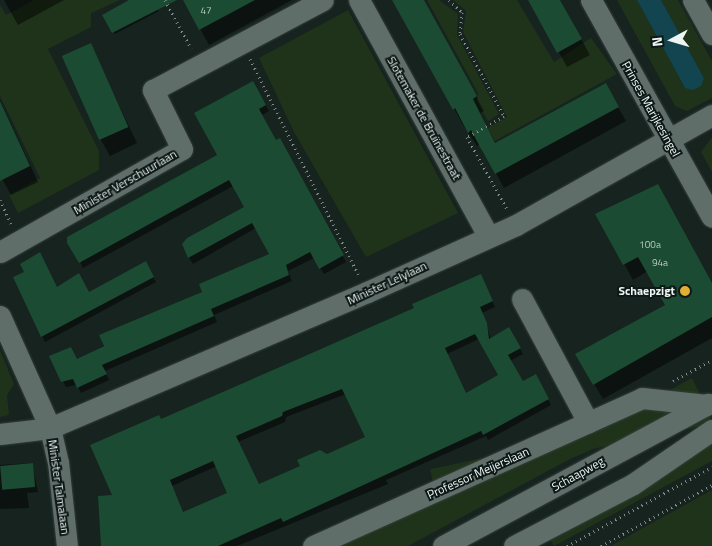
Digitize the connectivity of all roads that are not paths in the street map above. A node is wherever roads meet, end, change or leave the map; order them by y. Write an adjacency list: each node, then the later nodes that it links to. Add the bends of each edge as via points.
1 (323, 0): 10 (street, Minister Verschuurlaan, via 153,90 182,149)
2 (359, 0): 9 (street, Slotemaker de Bruïnestraat)
3 (591, 0): 7 (street, Prinses Marijkesingel)
4 (693, 0): 5 (street)
5 (712, 34)
6 (712, 115): 7 (street, Minister Lelylaan)
7 (668, 140): 8 (street, Prinses Marijkesingel); 9 (street, Minister Lelylaan, via 516,225)
8 (712, 217)
9 (488, 236): 15 (street, Minister Lelylaan, via 367,292)
10 (0, 252)
11 (522, 299): 14 (street)
12 (0, 316): 15 (street, Minister Talmalaan)
13 (710, 403): 14 (street, Professor Meijerslaan, via 642,398); 20 (street, Schaapweg)
14 (588, 422): 19 (street, Professor Meijerslaan)
15 (50, 428): 17 (street, Minister Talmalaan); 18 (street, Minister Talmalaan, via 58,462)
16 (712, 430): 21 (street, via 633,484)
17 (0, 434)
18 (67, 546)
19 (313, 546)
20 (443, 546)
21 (514, 546)

